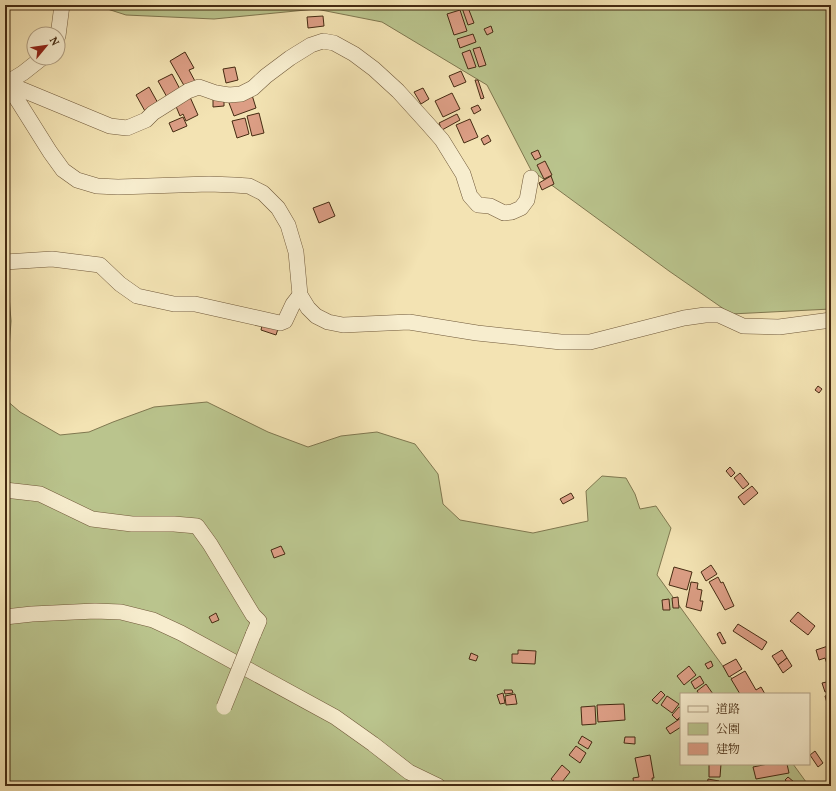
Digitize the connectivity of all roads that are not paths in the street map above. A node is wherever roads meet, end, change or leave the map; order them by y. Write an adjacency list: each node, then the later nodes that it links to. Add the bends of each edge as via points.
1 (62, 5): 2 (street)
2 (59, 26)
3 (32, 66): 4 (street)
4 (5, 84): 5 (street, via 110,126 127,128 146,120 188,91 199,87 229,95 241,94 253,88 290,58 323,41 334,43 354,54 398,91 442,140 463,174 470,196 478,205 490,206 504,213 521,208 527,200); 7 (street, via 63,170 77,180 97,186 118,187 234,185 248,186 263,193 278,208 288,225 296,252)
5 (531, 178)
6 (5, 262): 7 (street, via 52,259 100,265 137,296 174,304 195,304 280,322 285,321)
7 (300, 295): 8 (street, via 316,316 343,325 409,322 560,342 590,342 705,315 719,315 743,326 779,327)
8 (831, 320)
9 (5, 490): 11 (street, bridge, via 40,494 92,519 132,524 197,526 252,615 259,621)
10 (5, 617): 12 (street, via 95,611 121,612 153,620 335,717 409,772)
11 (224, 707)
12 (438, 786)

